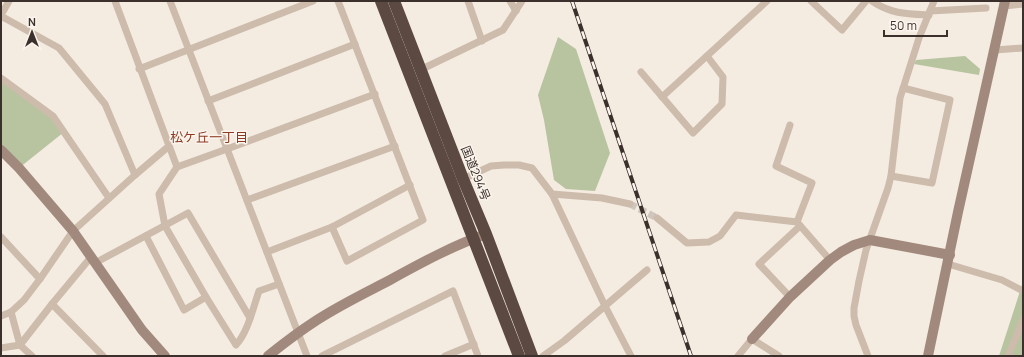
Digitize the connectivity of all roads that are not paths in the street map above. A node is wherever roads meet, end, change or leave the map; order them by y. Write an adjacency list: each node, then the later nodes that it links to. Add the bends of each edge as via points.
1 (9, 1): 22 (street)
2 (115, 1): 29 (street)
3 (170, 1): 26 (street)
4 (313, 1): 26 (street)
5 (338, 1): 24 (street)
6 (381, 1): 59 (highway)
7 (394, 1): 30 (highway, 国道294号)
8 (468, 1): 23 (street)
9 (510, 1): 20 (street)
10 (522, 1): 20 (street)
11 (767, 1): 16 (street)
12 (811, 1): 13 (street, via 842,30)
13 (866, 1)
14 (872, 1): 21 (street, via 892,11 906,14)
15 (934, 1): 21 (street)
16 (758, 4): 28 (street)
17 (1005, 4): 18 (street); 27 (street)
18 (1023, 4)
19 (986, 8): 21 (street)
20 (516, 11): 23 (street, via 503,30)
21 (929, 13): 33 (street, via 918,38)
22 (1, 16): 43 (street, via 59,48 105,104)
23 (482, 41): 30 (street)
24 (355, 44): 34 (street); 36 (street)
25 (1023, 48): 27 (street)
26 (188, 50): 29 (street); 36 (street)
27 (995, 50): 62 (street)
28 (707, 56): 35 (street); 35 (street, via 723,77 722,104 693,133)
29 (139, 69): 38 (street)
30 (420, 70): 45 (highway, 国道294号)
31 (642, 72): 35 (street)
32 (1, 78): 48 (street, via 53,116)
33 (903, 88): 44 (street); 44 (street, via 950,100 932,183)
34 (375, 94): 39 (street); 40 (street)
35 (662, 97)
36 (208, 101): 40 (street)
37 (790, 125): 52 (street, via 776,166 812,183)
38 (169, 146): 42 (street); 43 (street)
39 (395, 146): 46 (street); 49 (street)
40 (227, 149): 42 (street); 49 (street)
41 (1, 150): 55 (street)
42 (176, 167): 53 (street, via 159,194)
43 (135, 174): 48 (street)
44 (891, 176): 60 (street)
45 (463, 179): 47 (street, via 491,166 519,165 532,168); 56 (highway, 国道294号)
46 (410, 185): 54 (street); 54 (street, via 424,220 347,261)
47 (552, 194): 50 (street, via 602,198); 72 (street)
48 (109, 198): 55 (street)
49 (247, 200): 61 (street)
50 (630, 204)
51 (657, 218): 52 (street, via 687,243 709,242 720,236 736,215)
52 (798, 224): 64 (street); 69 (street, via 759,264)
53 (165, 225): 57 (street); 70 (street); 75 (street, via 188,213)
54 (332, 227): 61 (street)
55 (73, 231): 63 (street); 66 (street)
56 (486, 234): 59 (street); 91 (highway, 国道294号)
57 (146, 236): 63 (street); 70 (street, via 184,310)
58 (1, 237): 66 (street)
59 (473, 239): 77 (street, via 427,260); 90 (highway)
60 (870, 240): 62 (street); 64 (street, via 854,245); 96 (street, via 854,308 856,324)
61 (267, 252): 67 (street)
62 (949, 259): 68 (street); 97 (street)
63 (93, 260): 71 (street); 84 (street, via 142,330)
64 (830, 260): 69 (street)
65 (647, 270): 72 (street)
66 (40, 279): 73 (street)
67 (279, 284): 75 (street, via 259,291); 77 (street)
68 (1023, 291)
69 (790, 296): 78 (street)
70 (206, 297): 75 (street, via 236,345 241,340)
71 (52, 304): 80 (street); 83 (street)
72 (605, 306): 92 (street); 93 (street)
73 (11, 312): 74 (street); 80 (street)
74 (1, 316)
75 (250, 318)
76 (1023, 320): 98 (street)
77 (298, 332): 85 (street); 86 (street)
78 (752, 339): 94 (street); 95 (street)
79 (474, 344): 87 (street, via 453,291); 88 (street); 89 (street)
80 (20, 345): 81 (street); 82 (street)
81 (1, 348)
82 (32, 356)
83 (103, 356)
84 (165, 356)
85 (268, 356)
86 (307, 356)
87 (322, 356)
88 (445, 356)
89 (478, 356)
90 (519, 356)
91 (532, 356)
92 (543, 356)
93 (631, 356)
94 (738, 356)
95 (779, 356)
96 (868, 356)
97 (928, 356)
98 (1008, 356)

